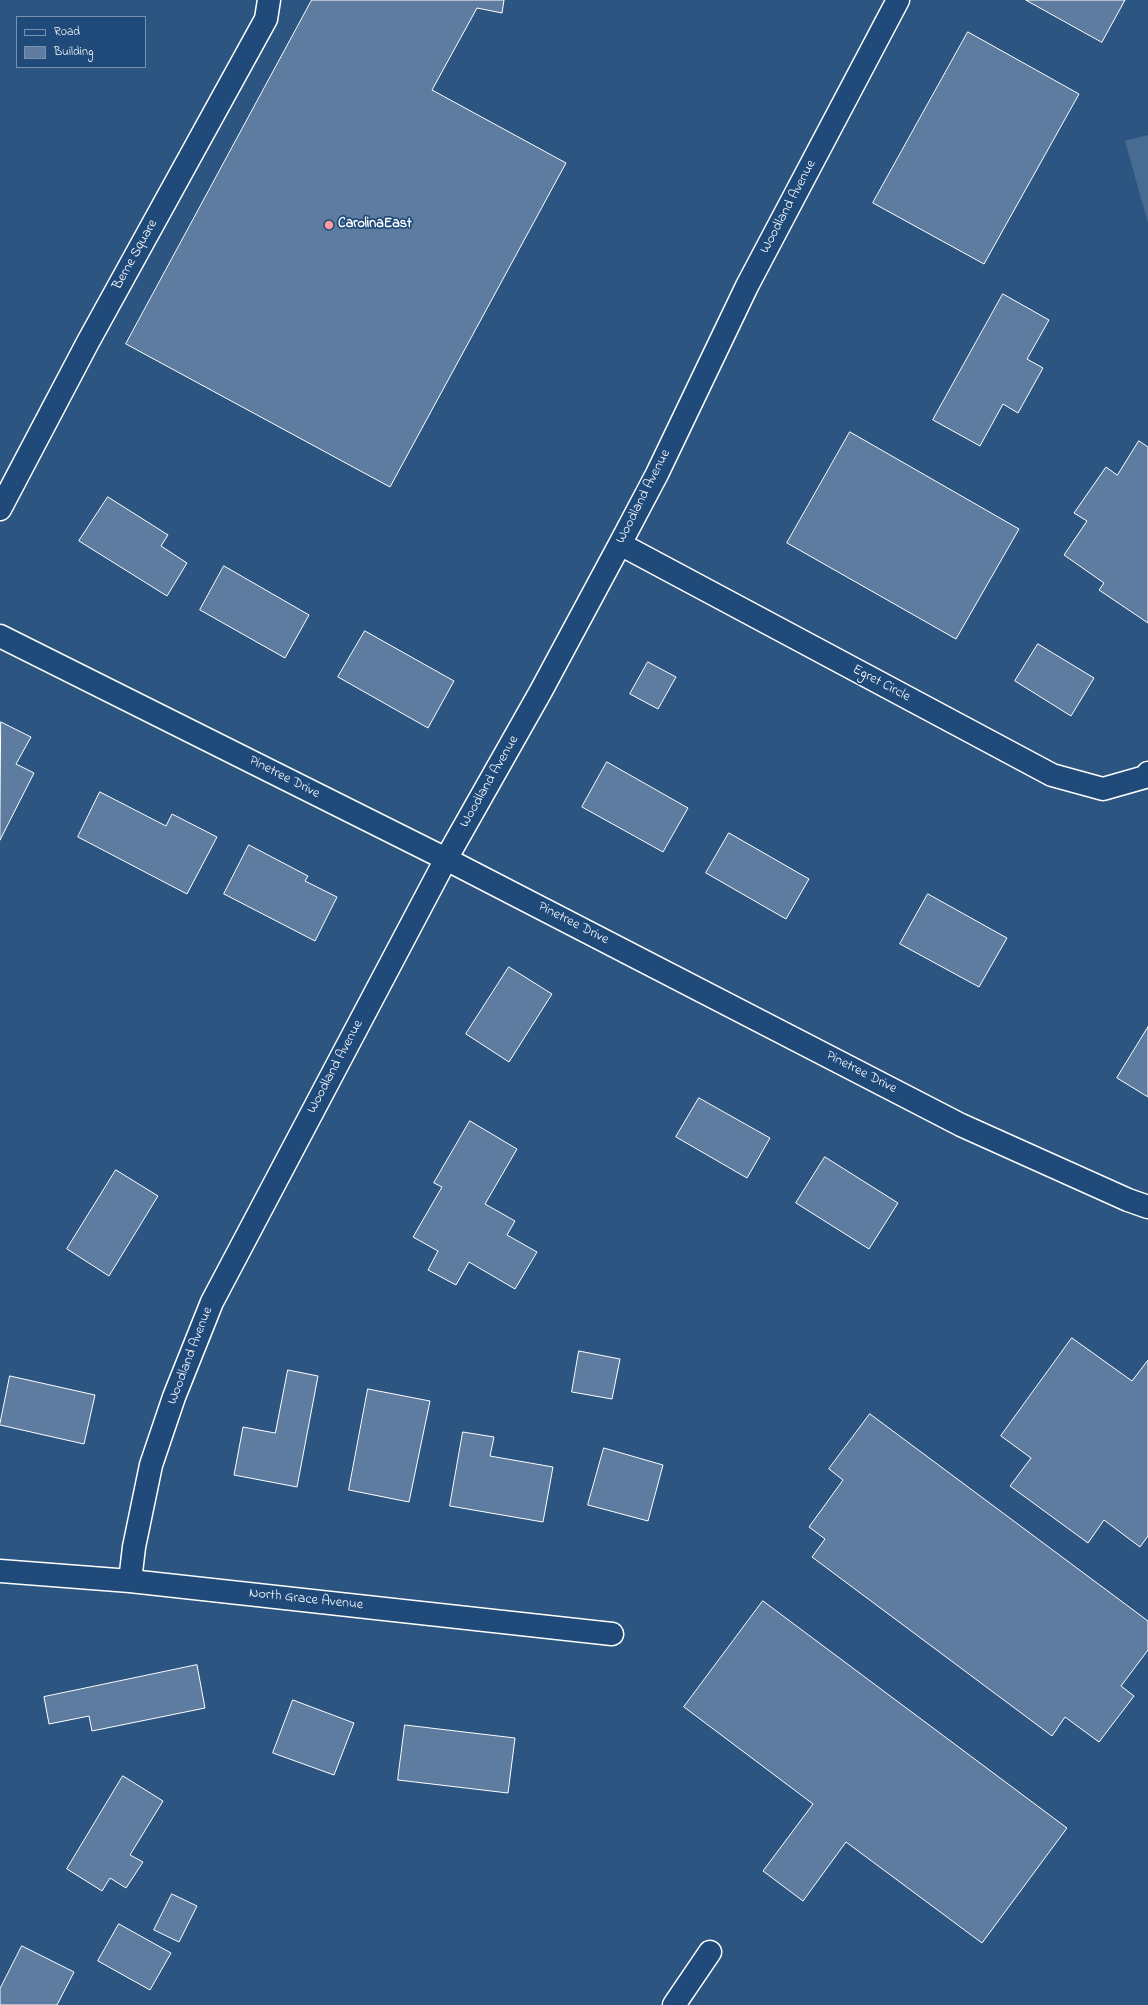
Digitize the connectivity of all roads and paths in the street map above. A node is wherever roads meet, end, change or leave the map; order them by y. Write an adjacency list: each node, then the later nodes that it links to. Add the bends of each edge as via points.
1 (269, 0): 3 (street, Berne Square, via 266,19 88,342)
2 (898, 0): 4 (street, Woodland Avenue, via 747,286 657,474)
3 (0, 509)
4 (620, 544): 6 (street, Egret Circle, via 1052,775 1103,789); 7 (street, Woodland Avenue, via 542,691)
5 (0, 636): 7 (street, Pinetree Drive)
6 (1148, 774)
7 (446, 858): 8 (street, Pinetree Drive, via 961,1125); 10 (street, Woodland Avenue, via 212,1302 174,1397 151,1465 134,1547)
8 (1148, 1207)
9 (0, 1571): 10 (street, North Grace Avenue)
10 (130, 1581): 11 (street, North Grace Avenue)
11 (612, 1634)
12 (710, 1952): 13 (street)
13 (674, 2005)

